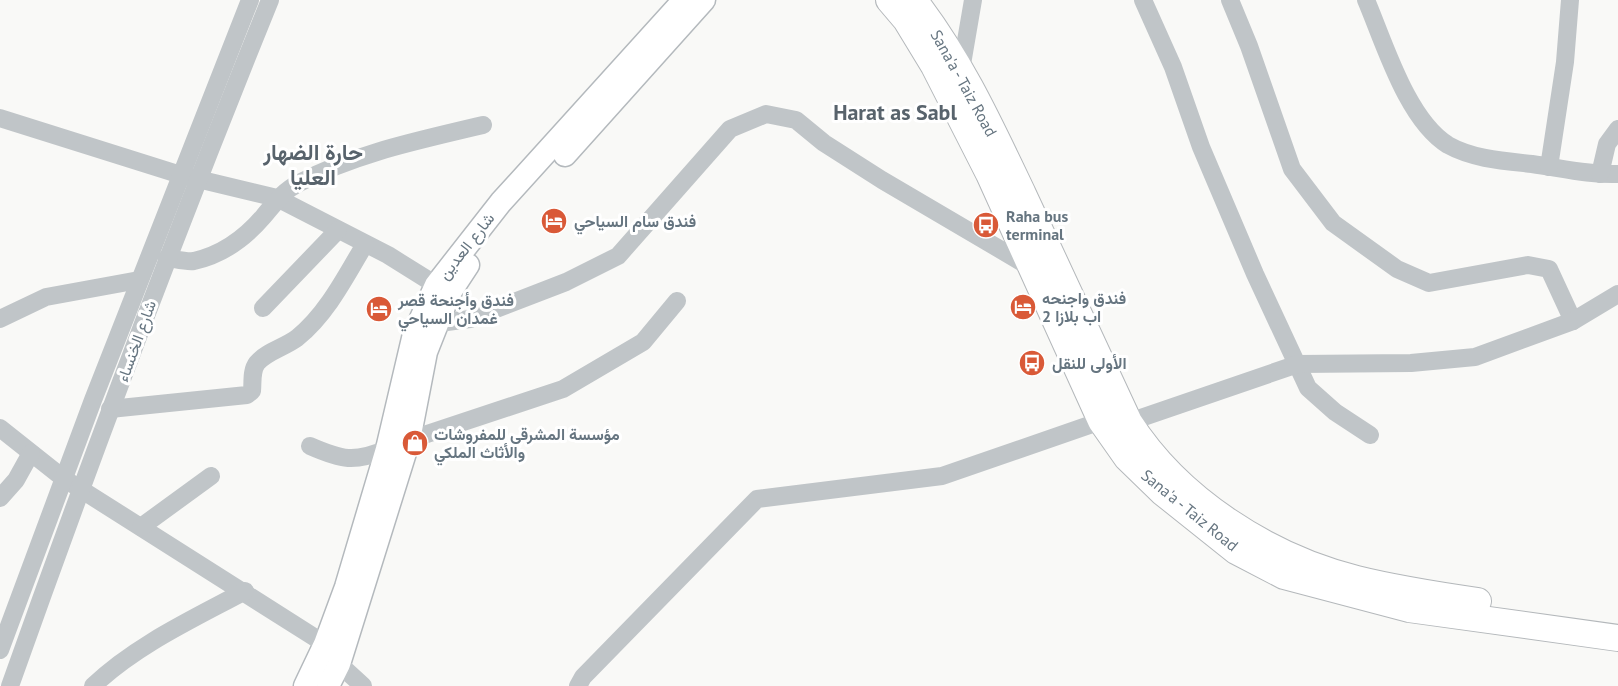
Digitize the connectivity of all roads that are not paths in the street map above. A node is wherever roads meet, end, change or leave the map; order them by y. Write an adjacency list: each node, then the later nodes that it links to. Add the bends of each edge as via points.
1 (250, 0): 18 (street, شارع الخنساء)
2 (270, 0): 18 (street, شارع الخنساء)
3 (684, 0): 25 (main road, شارع العدين, via 501,202)
4 (704, 0): 31 (main road, شارع العدين, via 471,261 449,294)
5 (889, 0): 23 (highway, Sana'a - Taiz Road, via 934,66 989,174)
6 (914, 0): 12 (highway, Sana'a - Taiz Road)
7 (974, 0): 12 (street)
8 (1143, 0): 32 (street, via 1255,274)
9 (1230, 0): 30 (street, via 1292,169 1333,223 1398,269 1429,283 1528,265 1549,269)
10 (1366, 0): 16 (street, via 1411,101 1427,125 1447,144 1470,154)
11 (1570, 0): 16 (street)
12 (961, 70): 35 (highway, Sana'a - Taiz Road, via 1010,165)
13 (0, 118): 18 (street)
14 (483, 125): 19 (street, via 390,147 297,183)
15 (1618, 129): 17 (street, via 1607,144)
16 (1549, 166): 17 (street)
17 (1609, 174)
18 (189, 177): 19 (street); 22 (street, شارع الخنساء); 24 (street, شارع الخنساء)
19 (277, 198): 20 (street); 22 (street, via 246,234 222,251 192,261)
20 (338, 230): 21 (street); 28 (street)
21 (365, 244): 25 (street); 33 (street, via 316,319 297,338 257,364 252,391 247,395)
22 (167, 258): 33 (street, شارع الخنساء)
23 (1030, 267): 31 (street, via 882,180 796,120 766,114 730,129 618,256 566,282 470,319); 34 (highway, Sana'a - Taiz Road)
24 (139, 280): 29 (street, via 46,297); 43 (street, شارع الخنساء)
25 (436, 285): 40 (main road, شارع العدين, via 414,334)
26 (1618, 294): 30 (street)
27 (677, 301): 38 (street, via 643,342 563,389)
28 (263, 308)
29 (0, 319)
30 (1574, 321): 32 (street, via 1475,357 1411,363)
31 (439, 323): 38 (main road, شارع العدين, via 426,352)
32 (1298, 364): 35 (street); 37 (street, via 1308,388)
33 (110, 409): 44 (street, شارع الخنساء)
34 (1101, 421): 49 (highway, Sana'a - Taiz Road, via 1127,458 1162,492 1236,550 1284,576 1409,609); 53 (street, via 942,476 757,499)
35 (1128, 422): 48 (highway, Sana'a - Taiz Road, via 1144,447 1211,509 1249,535 1295,558 1354,579 1413,591)
36 (0, 428): 41 (street)
37 (1370, 435)
38 (409, 440): 52 (main road, شارع العدين)
39 (310, 446): 40 (street, via 337,458 359,460)
40 (387, 449): 50 (main road, شارع العدين)
41 (31, 453): 43 (street); 45 (street)
42 (211, 476): 46 (street)
43 (63, 478): 44 (street); 51 (street, شارع الخنساء)
44 (80, 489): 46 (street); 54 (street, شارع الخنساء)
45 (0, 498)
46 (141, 526): 47 (street)
47 (245, 591): 50 (street); 55 (street, via 152,643)
48 (1618, 620)
49 (1618, 638)
50 (325, 644): 56 (main road, شارع العدين)
51 (0, 650)
52 (339, 664): 57 (main road, شارع العدين); 58 (street)
53 (585, 683)
54 (10, 686)
55 (93, 686)
56 (305, 686)
57 (328, 686)
58 (363, 686)

